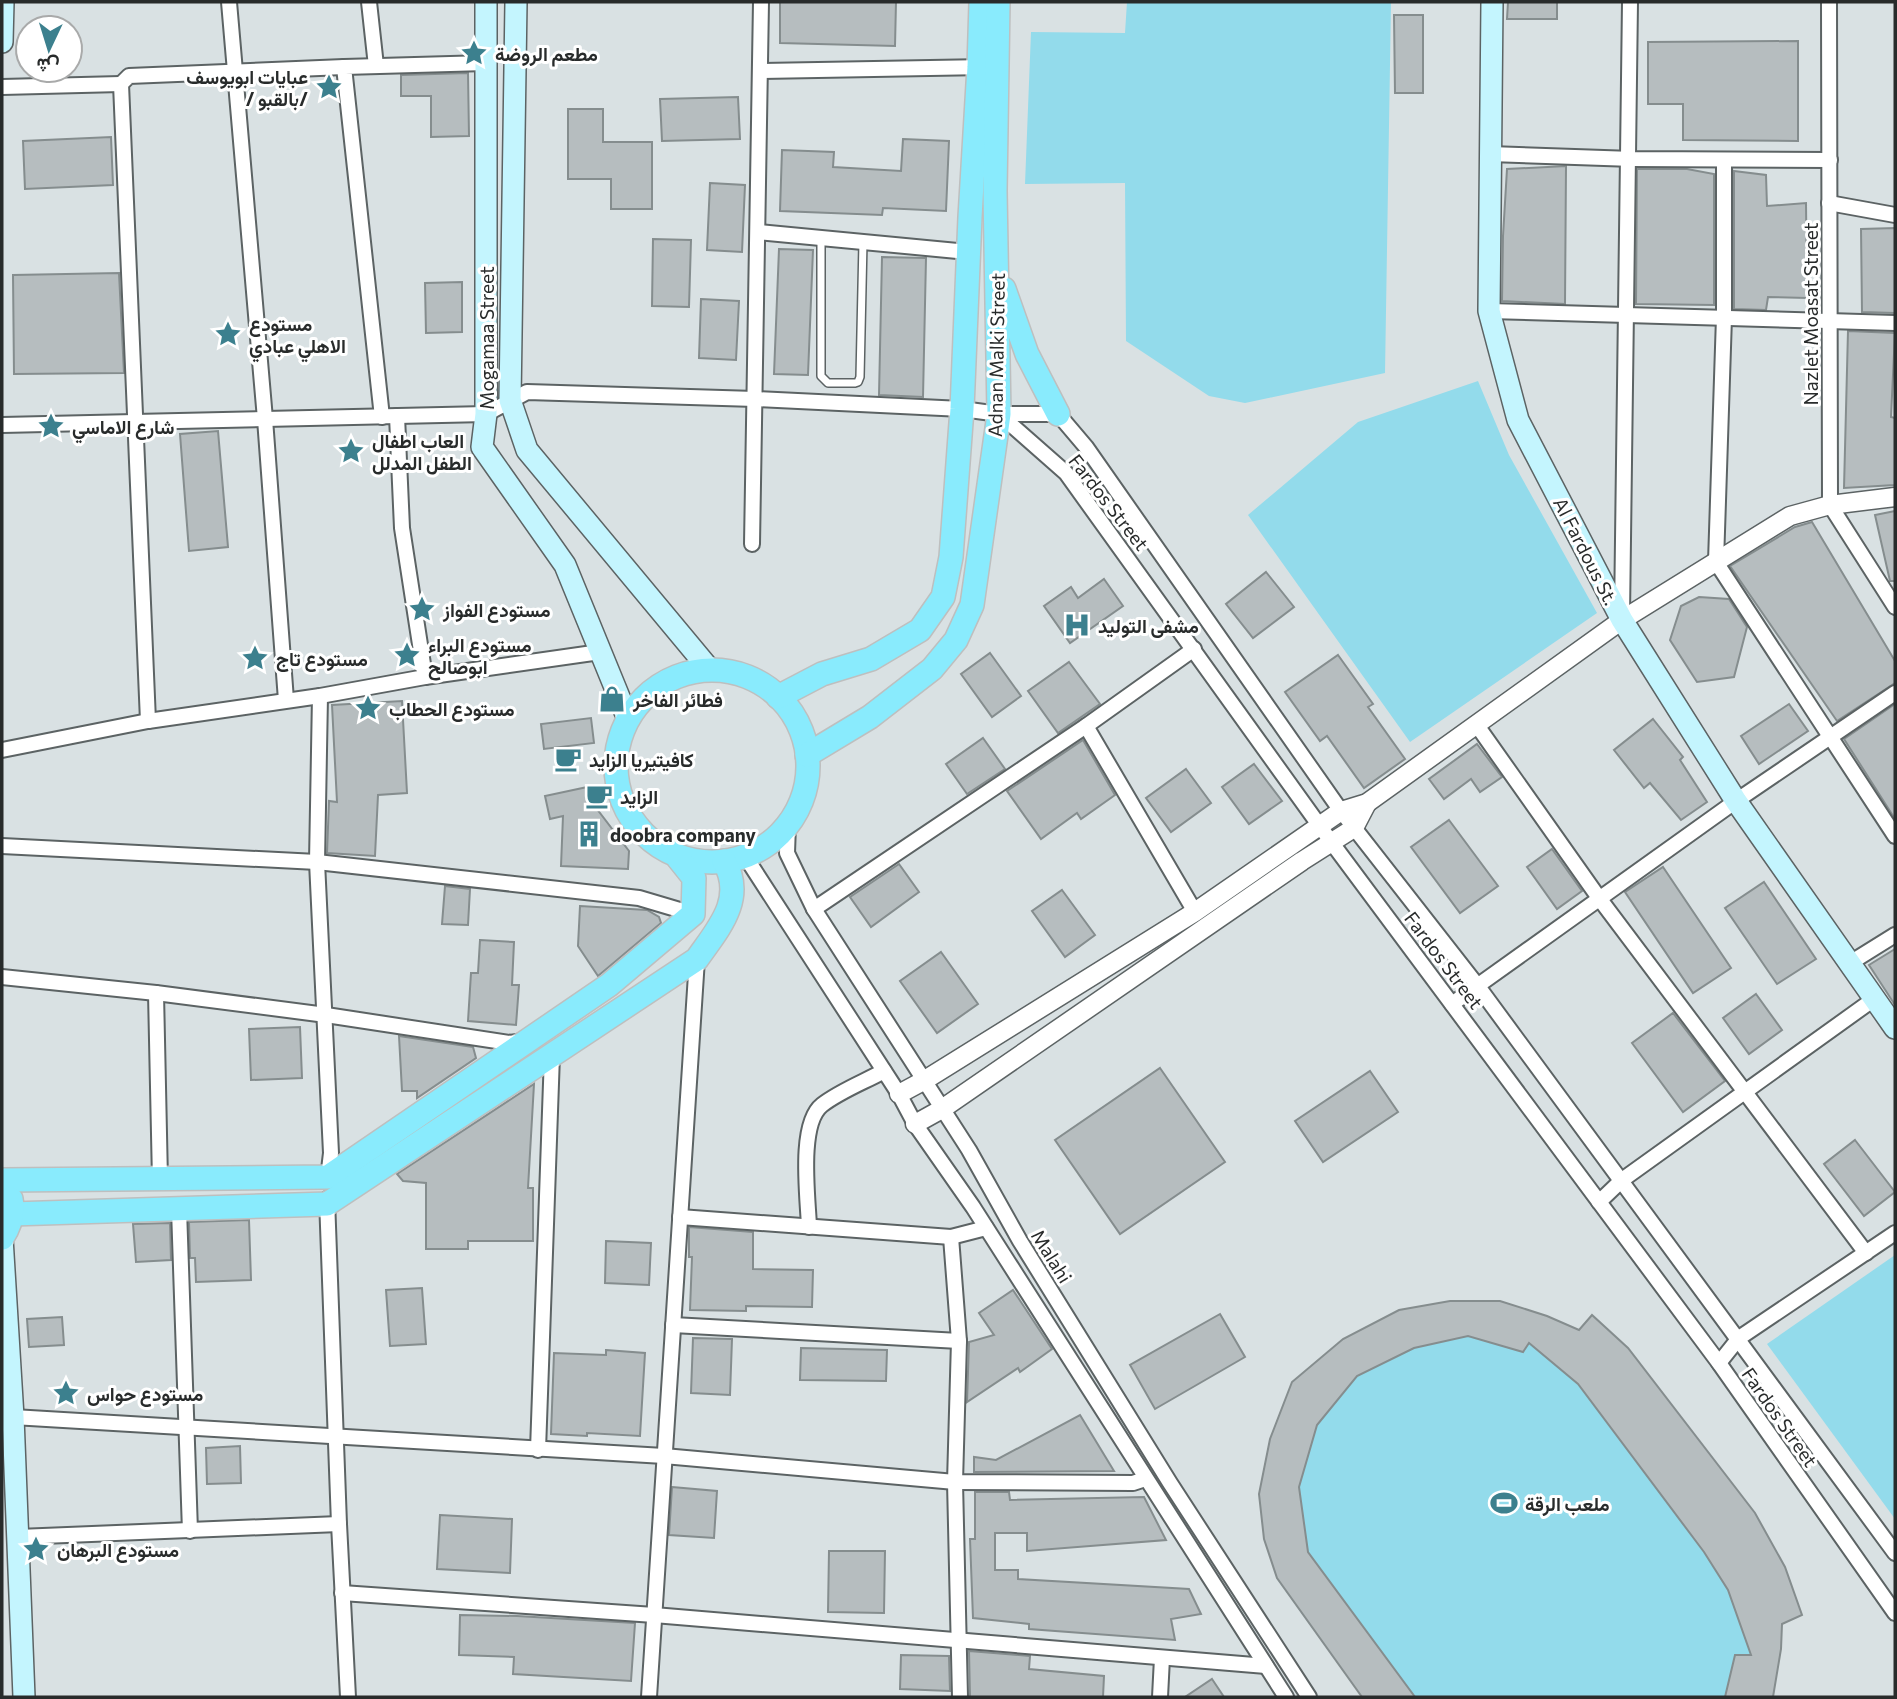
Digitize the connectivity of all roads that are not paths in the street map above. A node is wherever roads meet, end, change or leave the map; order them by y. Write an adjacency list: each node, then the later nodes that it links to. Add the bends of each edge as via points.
1 (3, 2): 12 (main road)
2 (229, 2): 17 (street)
3 (369, 2): 14 (street)
4 (486, 2): 13 (main road, Mogamaa Street)
5 (516, 2): 38 (main road, Mogamaa Street)
6 (761, 2): 18 (street)
7 (981, 2): 16 (main road, Adnan Malki Street)
8 (998, 2): 16 (main road, Adnan Malki Street)
9 (1492, 2): 21 (main road, Al Fardous St.)
10 (1630, 2): 22 (street)
11 (1829, 2): 24 (street, Nazlet Moasat Street)
12 (2, 43)
13 (486, 63): 14 (street); 40 (main road, Mogamaa Street)
14 (376, 66): 15 (street)
15 (344, 67): 17 (street); 43 (street)
16 (988, 68): 18 (street); 30 (main road, Adnan Malki Street); 31 (main road, Adnan Malki Street)
17 (235, 70): 19 (street, via 129,76); 44 (street)
18 (760, 71): 27 (street)
19 (121, 84): 20 (street); 45 (street)
20 (2, 87)
21 (1490, 154): 22 (street); 32 (main road, Al Fardous St.)
22 (1627, 159): 23 (street); 33 (street)
23 (1724, 160): 24 (street); 34 (street)
24 (1830, 160): 25 (street, Nazlet Moasat Street)
25 (1829, 203): 26 (street); 35 (street, Nazlet Moasat Street)
26 (1895, 215)
27 (758, 232): 28 (street); 37 (street)
28 (821, 238): 29 (street); 29 (lane, via 821,376 828,383 859,382)
29 (863, 242): 30 (street)
30 (968, 252): 39 (main road, Adnan Malki Street)
31 (997, 271): 41 (main road, Adnan Malki Street); 42 (main road, via 1027,354)
32 (1489, 311): 33 (street); 52 (main road, Al Fardous St., via 1518,420)
33 (1625, 315): 34 (street); 52 (street)
34 (1724, 317): 35 (street); 50 (street)
35 (1830, 321): 36 (street); 48 (street, Nazlet Moasat Street)
36 (1895, 323)
37 (755, 399): 38 (street, via 527,393); 39 (street); 49 (street)
38 (510, 401): 40 (street); 55 (main road, Mogamaa Street, via 527,450)
39 (962, 409): 41 (street); 59 (main road, Adnan Malki Street, via 951,558 943,597 920,629 901,641 871,659 822,674)
40 (486, 414): 43 (street); 54 (main road, Mogamaa Street, via 482,447 565,565)
41 (999, 414): 42 (street); 53 (street, Fardos Street, via 1066,473); 67 (main road, Adnan Malki Street, via 972,605 956,640 932,669 870,717)
42 (1058, 414): 70 (street, Fardos Street, via 1086,447)
43 (390, 416): 44 (street); 56 (street)
44 (265, 419): 45 (street); 60 (street)
45 (135, 422): 46 (street); 62 (street)
46 (2, 425)
47 (1895, 497): 48 (street)
48 (1830, 505): 50 (street, via 1790,516); 51 (street)
49 (752, 544)
50 (1716, 562): 52 (street); 65 (street)
51 (1895, 607)
52 (1622, 620): 63 (street); 68 (main road, Al Fardous St.)
53 (1194, 649): 64 (street); 72 (street, Fardos Street)
54 (600, 652): 56 (street); 61 (main road, Mogamaa Street)
55 (710, 670): 59 (main road, via 758,682); 61 (main road, via 663,684 643,699)
56 (425, 677): 58 (street)
57 (1895, 693): 65 (street)
58 (320, 696): 60 (street); 79 (street)
59 (778, 697): 67 (main road, via 802,734)
60 (286, 700): 62 (street)
61 (628, 719): 77 (main road, via 618,744 616,771 621,797 633,821)
62 (148, 721): 66 (street)
63 (1476, 724): 69 (street); 80 (street)
64 (1086, 726): 81 (street); 82 (street)
65 (1830, 737): 68 (street); 74 (street)
66 (2, 750)
67 (807, 755): 71 (main road, via 807,780)
68 (1736, 801): 80 (street); 86 (main road, Al Fardous St.)
69 (1367, 803): 70 (street); 73 (street)
70 (1341, 811): 72 (street); 73 (street, Fardos Street)
71 (788, 825): 78 (main road, via 769,844); 81 (street, Malahi, via 787,853)
72 (1321, 827): 75 (street, Fardos Street); 82 (street)
73 (1354, 828): 75 (street); 89 (street, Fardos Street)
74 (1895, 836)
75 (1332, 843): 92 (street, Fardos Street); 102 (street)
76 (2, 846): 79 (street)
77 (678, 858): 78 (main road, via 699,862); 83 (main road, via 694,878)
78 (735, 859): 85 (main road, via 729,911); 98 (street)
79 (317, 862): 83 (street, via 639,898); 94 (street)
80 (1599, 898): 89 (street); 100 (street)
81 (814, 909): 99 (street, Malahi)
82 (1195, 912): 99 (street)
83 (693, 914): 88 (main road)
84 (1895, 935): 86 (street)
85 (697, 959): 93 (main road); 112 (street)
86 (1850, 963): 91 (main road, Al Fardous St.)
87 (2, 977): 90 (street)
88 (609, 985): 93 (main road); 96 (main road)
89 (1477, 985): 92 (street); 107 (street, Fardos Street)
90 (156, 993): 94 (street); 106 (street)
91 (1874, 999): 95 (main road, Al Fardous St.); 100 (street)
92 (1452, 1004): 108 (street, Fardos Street)
93 (624, 1007): 97 (main road)
94 (326, 1016): 96 (street, via 510,1043); 104 (street)
95 (1895, 1028)
96 (527, 1041): 104 (main road)
97 (552, 1055): 109 (main road); 126 (street)
98 (884, 1071): 101 (street); 113 (street, via 820,1107 810,1126)
99 (925, 1080): 101 (street); 102 (street, Malahi)
100 (1745, 1091): 107 (street); 118 (street)
101 (899, 1094): 103 (street)
102 (942, 1109): 103 (street); 147 (street, Malahi, via 1170,1483)
103 (915, 1124): 114 (street)
104 (328, 1177): 106 (main road); 109 (street)
105 (3, 1179): 106 (main road); 111 (main road)
106 (160, 1180)
107 (1622, 1180): 108 (street); 120 (street, Fardos Street)
108 (1599, 1202): 122 (street, Fardos Street)
109 (327, 1204): 110 (main road); 125 (street)
110 (179, 1209): 111 (main road); 124 (street)
111 (12, 1214): 117 (main road)
112 (680, 1217): 113 (street); 119 (street)
113 (809, 1227): 116 (street)
114 (986, 1228): 116 (street); 128 (street)
115 (1895, 1233): 118 (street)
116 (951, 1237): 121 (street)
117 (2, 1238): 123 (main road)
118 (1866, 1253): 120 (street)
119 (673, 1325): 121 (street); 127 (street)
120 (1739, 1338): 122 (street); 133 (street, Fardos Street)
121 (959, 1341): 129 (street)
122 (1718, 1363): 135 (street, Fardos Street)
123 (13, 1417): 124 (street); 132 (main road)
124 (185, 1427): 125 (street); 131 (street)
125 (336, 1436): 126 (street); 130 (street)
126 (538, 1450): 127 (street)
127 (664, 1457): 129 (street); 136 (street)
128 (1145, 1479): 129 (street, via 1133,1483); 139 (street)
129 (956, 1482): 137 (street)
130 (339, 1524): 131 (street); 134 (street)
131 (190, 1531): 132 (street)
132 (18, 1537): 141 (main road)
133 (1895, 1553)
134 (342, 1593): 136 (street); 142 (street)
135 (1895, 1613)
136 (654, 1615): 137 (street); 143 (street)
137 (960, 1640): 138 (street); 144 (street)
138 (1162, 1658): 139 (street); 145 (street)
139 (1266, 1666): 146 (street)
140 (2, 1679): 141 (main road)
141 (24, 1688)
142 (348, 1697)
143 (649, 1697)
144 (960, 1697)
145 (1160, 1697)
146 (1286, 1697)
147 (1308, 1697)

